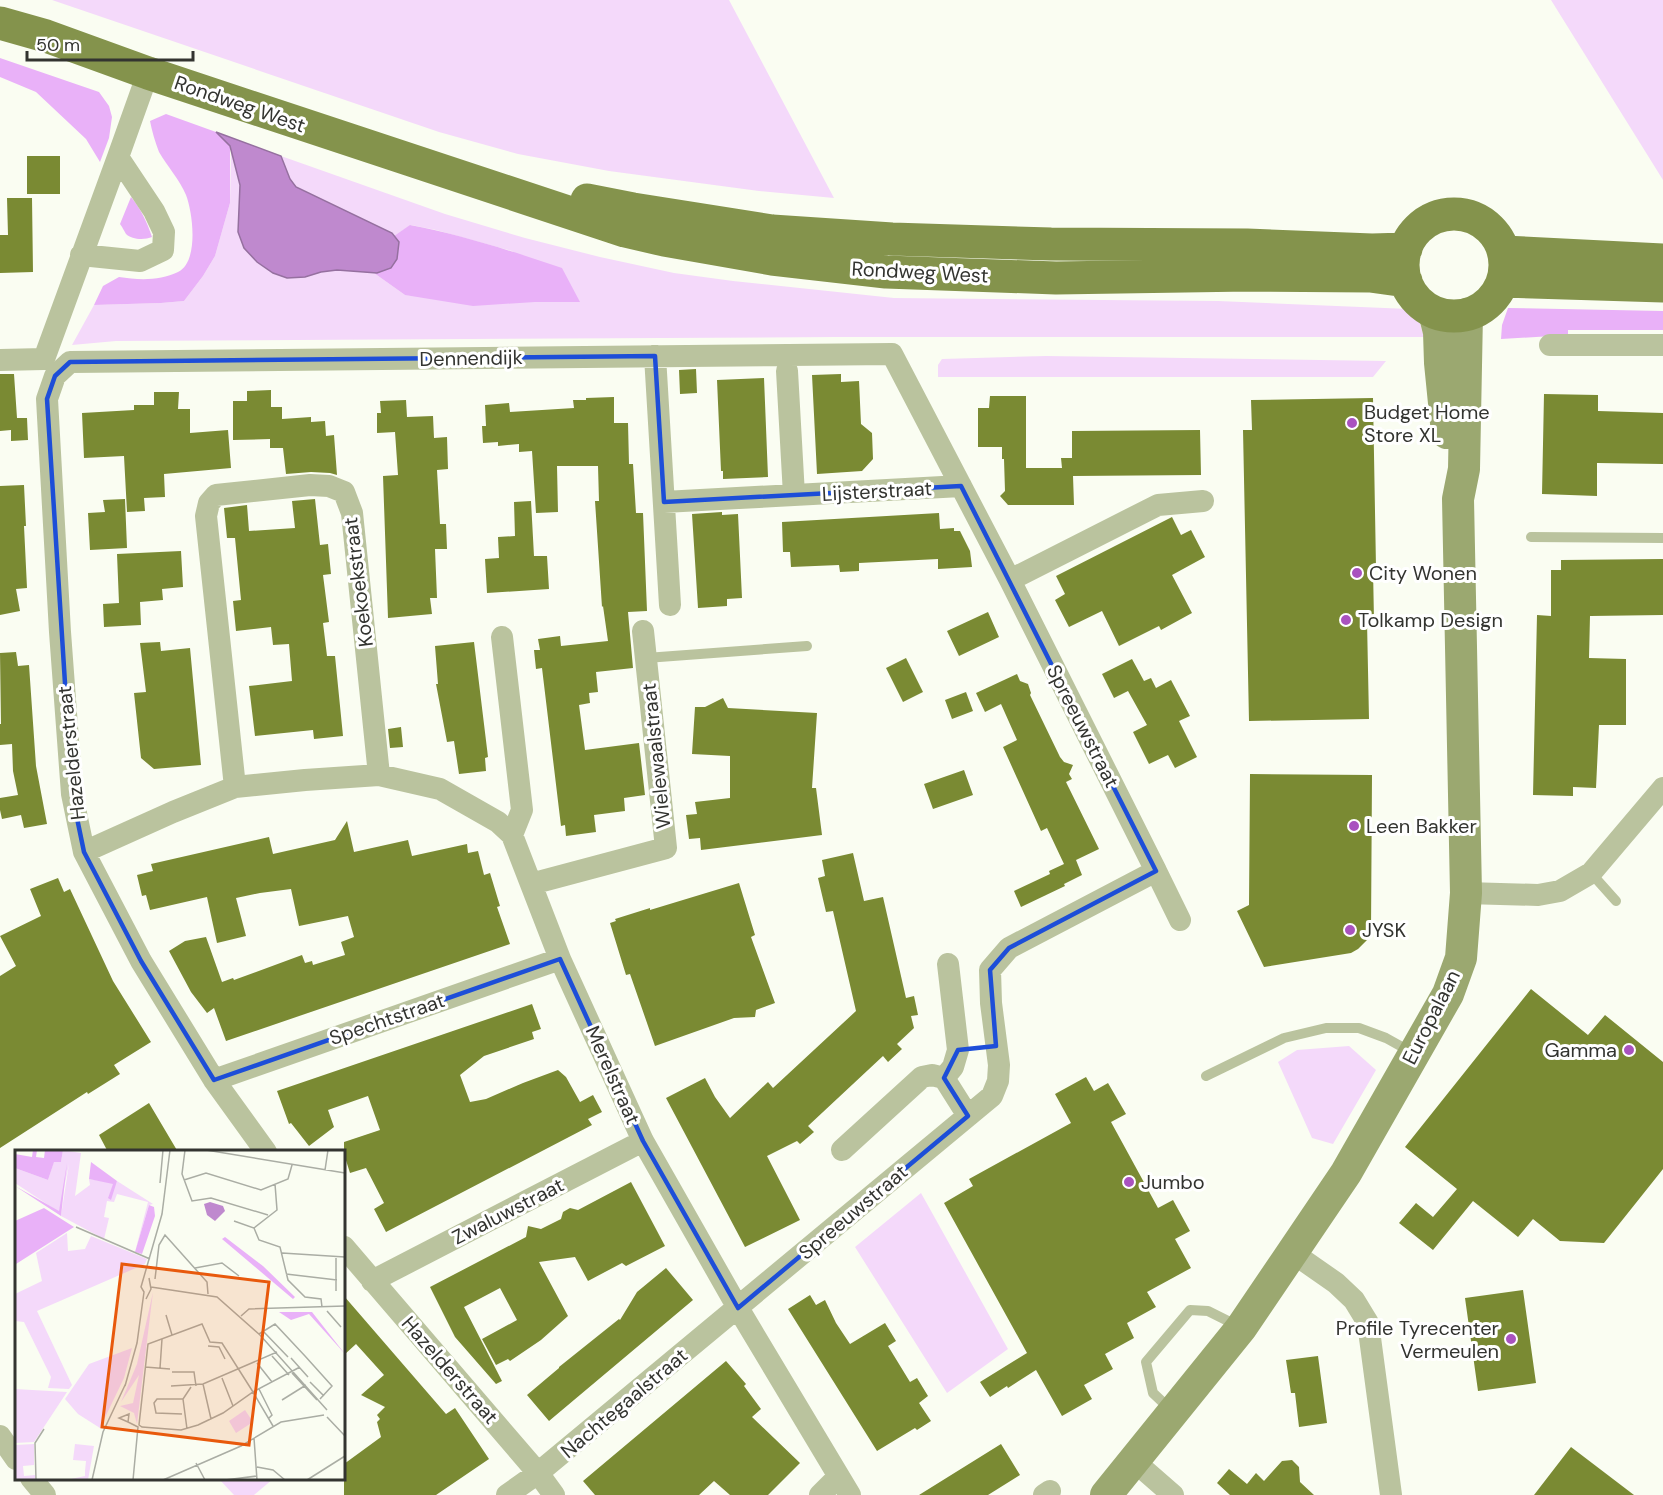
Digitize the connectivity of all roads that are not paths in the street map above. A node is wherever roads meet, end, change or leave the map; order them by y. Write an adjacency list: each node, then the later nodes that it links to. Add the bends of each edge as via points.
1 (0, 23): 2 (main road, Rondweg West)
2 (148, 73): 3 (street); 6 (main road, Rondweg West, via 625,231 795,262 886,272 1045,278 1370,276)
3 (118, 157): 4 (street); 4 (street, via 159,221 164,232 163,250 140,261)
4 (81, 255): 15 (street, via 44,359)
5 (1663, 260): 7 (main road)
6 (1406, 265): 7 (main road, via 1413,235 1439,216 1456,214 1472,217 1497,237); 9 (main road, via 1412,294)
7 (1503, 266): 8 (main road); 10 (main road, via 1495,296 1482,308)
8 (1663, 286)
9 (1434, 312): 10 (main road); 20 (street, Europalaan, via 1451,472)
10 (1467, 314): 20 (street, Europalaan, via 1464,469)
11 (1550, 345): 12 (street)
12 (1663, 345)
13 (892, 354): 14 (street, Dennendijk); 18 (street, Spreeuwstraat)
14 (655, 356): 17 (street, Dennendijk, via 70,362); 22 (street)
15 (0, 360)
16 (787, 371): 19 (street, Lijsterstraat)
17 (55, 376): 35 (street, Hazelderstraat, via 47,399 59,621 72,794)
18 (961, 486): 19 (street, Lijsterstraat); 25 (street, Spreeuwstraat)
19 (794, 495): 22 (street, Lijsterstraat)
20 (1458, 499): 39 (street, Europalaan)
21 (1203, 501): 25 (street, via 1158,505)
22 (664, 502): 26 (street)
23 (1531, 537): 24 (lane)
24 (1663, 538)
25 (1010, 580): 36 (street, Spreeuwstraat)
26 (670, 605)
27 (643, 632): 30 (street, Wielewaalstraat)
28 (502, 638): 34 (street, via 522,810)
29 (807, 646): 30 (lane)
30 (646, 658): 38 (street, Wielewaalstraat, via 666,848)
31 (379, 775): 32 (street); 32 (street, Koekoekstraat, via 352,513 344,492 310,485 216,495 209,503 206,516); 34 (street, via 440,789 498,822)
32 (235, 787): 35 (street)
33 (1663, 788): 37 (street)
34 (512, 835): 38 (street, Merelstraat)
35 (84, 852): 49 (street, Hazelderstraat, via 141,961)
36 (1156, 871): 41 (street, Spreeuwstraat); 44 (street, Spreeuwstraat, via 1009,948 990,970)
37 (1591, 873): 39 (street, via 1560,891 1539,895); 40 (lane)
38 (531, 884): 42 (street, Merelstraat)
39 (1466, 893): 46 (street, Europalaan, via 1461,958 1448,994)
40 (1616, 901)
41 (1180, 920)
42 (560, 959): 49 (street, Spechtstraat); 51 (street, Merelstraat)
43 (948, 964): 45 (street)
44 (996, 1046): 45 (street); 50 (street, Spreeuwstraat, via 998,1081 992,1096)
45 (958, 1050): 48 (street, via 953,1067)
46 (1413, 1053): 47 (lane, via 1359,1028 1326,1028 1284,1038); 55 (street, Europalaan, via 1346,1173)
47 (1206, 1076)
48 (944, 1078): 50 (street); 53 (street, via 933,1074 922,1077)
49 (214, 1080): 52 (street, Hazelderstraat)
50 (968, 1116): 57 (street, Spreeuwstraat)
51 (644, 1141): 56 (street, Zwaluwstraat); 57 (street, Merelstraat)
52 (265, 1150)
53 (842, 1150)
54 (345, 1248): 56 (street, Hazelderstraat)
55 (1293, 1253): 58 (street, Europalaan); 72 (street, via 1336,1283 1354,1300 1368,1323)
56 (372, 1281): 63 (street, Hazelderstraat)
57 (738, 1308): 63 (street, Nachtegaalstraat); 65 (street, Merelstraat)
58 (1241, 1328): 59 (street, Europalaan); 59 (lane, via 1208,1311 1190,1310 1146,1362 1153,1393)
59 (1173, 1412): 62 (street, Europalaan)
60 (0, 1436): 61 (street)
61 (15, 1458)
62 (1134, 1461): 66 (street); 71 (street, Europalaan)
63 (538, 1473): 68 (street, Nachtegaalstraat); 69 (street, Hazelderstraat)
64 (32, 1480): 67 (street)
65 (844, 1486): 70 (street)
66 (1170, 1494)
67 (45, 1495)
68 (507, 1495)
69 (554, 1495)
70 (820, 1495)
71 (1106, 1495)
72 (1391, 1495)

